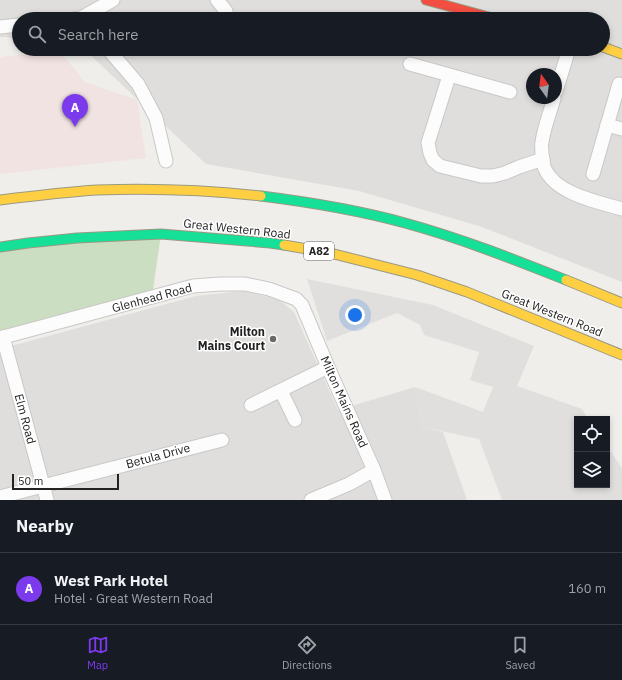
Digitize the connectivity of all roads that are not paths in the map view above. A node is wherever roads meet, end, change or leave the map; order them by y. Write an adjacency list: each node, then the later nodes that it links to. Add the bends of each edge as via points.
1 (113, 0): 5 (street)
2 (217, 0): 4 (street)
3 (426, 0): 6 (main road)
4 (226, 11)
5 (91, 12)
6 (469, 12)
7 (12, 26): 8 (street)
8 (0, 27)
9 (610, 50): 10 (main road)
10 (622, 54)
11 (114, 56): 22 (street, via 138,84 156,118)
12 (567, 56): 14 (street)
13 (410, 64): 15 (street)
14 (562, 72)
15 (449, 76): 17 (street); 21 (street, via 428,143 433,160 440,166 481,176 493,176)
16 (619, 84): 19 (street)
17 (510, 92)
18 (552, 104): 21 (street, via 541,144)
19 (607, 125): 20 (street); 23 (street)
20 (622, 129)
21 (543, 159): 25 (street, via 546,170 554,181 566,190)
22 (166, 161)
23 (593, 174)
24 (0, 200): 27 (main road, via 70,192 168,189 240,193 314,203 417,226 540,270)
25 (622, 209)
26 (0, 247): 30 (main road, Great Western Road / A82, via 77,238 161,234 270,243 330,253 417,275 463,290)
27 (622, 304)
28 (302, 305): 29 (street, Glenhead Road, via 296,299 251,285 193,286); 31 (street, Milton Mains Road)
29 (1, 337): 37 (street, Elm Road)
30 (622, 355)
31 (328, 367): 32 (street); 36 (street, Milton Mains Road)
32 (281, 391): 33 (street); 34 (street)
33 (251, 405)
34 (295, 420)
35 (222, 440): 37 (street, Betula Drive)
36 (374, 470): 40 (street); 41 (street, Milton Mains Road)
37 (43, 486): 38 (street, Betula Drive); 39 (street, Elm Road)
38 (0, 497)
39 (47, 500)
40 (311, 500)
41 (385, 500)

